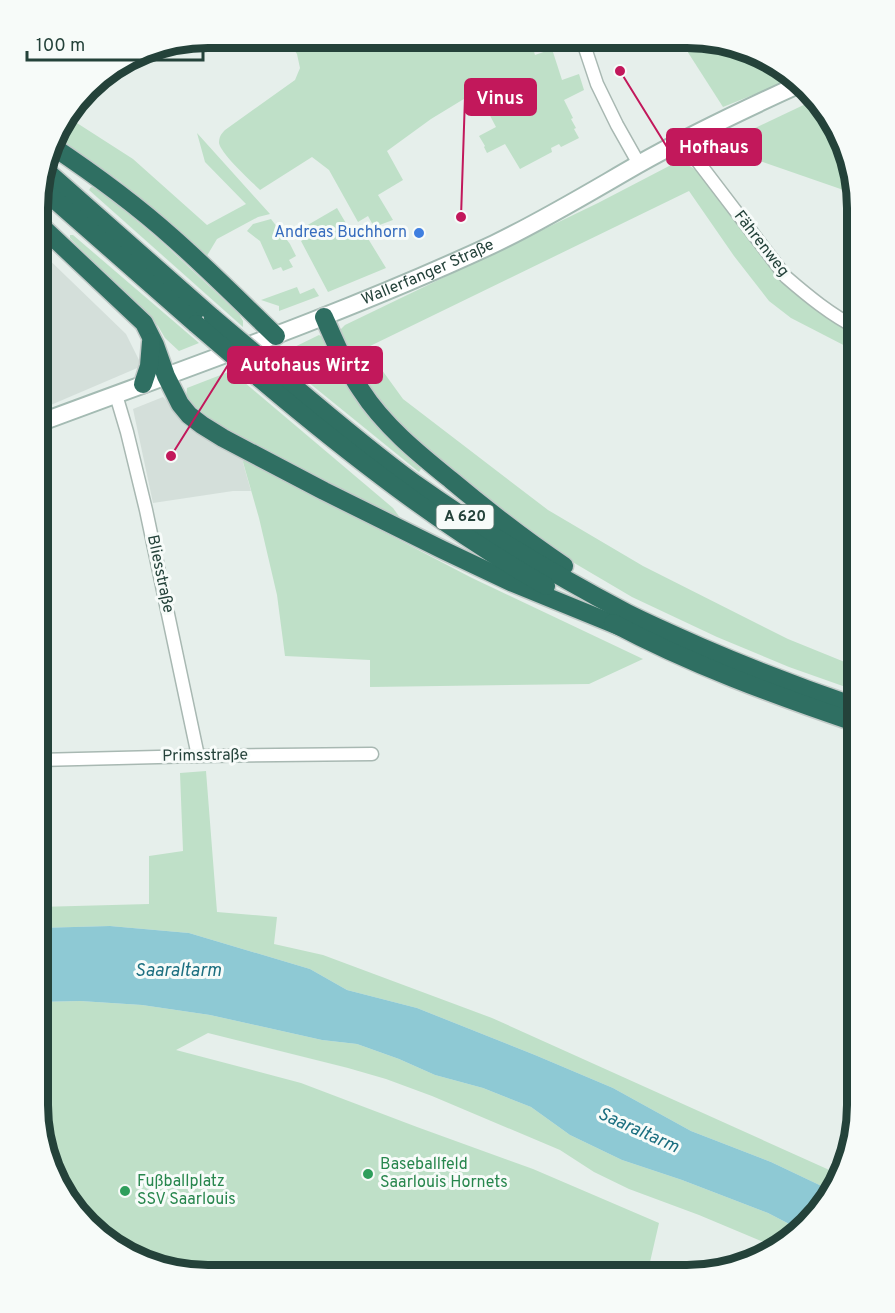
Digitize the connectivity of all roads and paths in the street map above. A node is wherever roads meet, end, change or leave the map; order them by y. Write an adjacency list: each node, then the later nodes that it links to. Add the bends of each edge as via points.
1 (585, 48): 5 (street, via 597,84)
2 (792, 88): 3 (main road, Wallerfanger Straße)
3 (682, 142): 5 (main road, Wallerfanger Straße); 11 (street, Fährenweg, via 786,277)
4 (58, 151): 13 (highway, via 172,237)
5 (639, 164): 9 (main road, Wallerfanger Straße, via 494,244)
6 (51, 176): 10 (highway, A 620)
7 (49, 194): 10 (highway, A 620)
8 (48, 232): 12 (highway, via 138,316)
9 (324, 317): 13 (main road, Wallerfanger Straße); 19 (highway, via 361,391 416,451 518,534)
10 (205, 321): 18 (highway, A 620, bridge, via 260,378 365,465 512,567); 19 (highway, A 620, bridge, via 277,372 379,456 448,506 570,582)
11 (847, 322)
12 (150, 334): 14 (highway); 15 (highway, via 150,360)
13 (276, 336): 14 (main road, Wallerfanger Straße)
14 (166, 376): 15 (main road, Wallerfanger Straße); 18 (highway, via 189,415 224,438 453,555)
15 (143, 384): 16 (main road, Wallerfanger Straße)
16 (116, 394): 17 (main road, Wallerfanger Straße); 23 (street, Bliesstraße, via 146,510)
17 (48, 420)
18 (621, 627): 21 (highway, A 620, via 746,683)
19 (672, 634): 20 (highway, A 620, via 752,669)
20 (847, 703)
21 (847, 719)
22 (372, 754): 23 (street, Primsstraße)
23 (198, 756): 24 (street, Primsstraße)
24 (48, 760)

